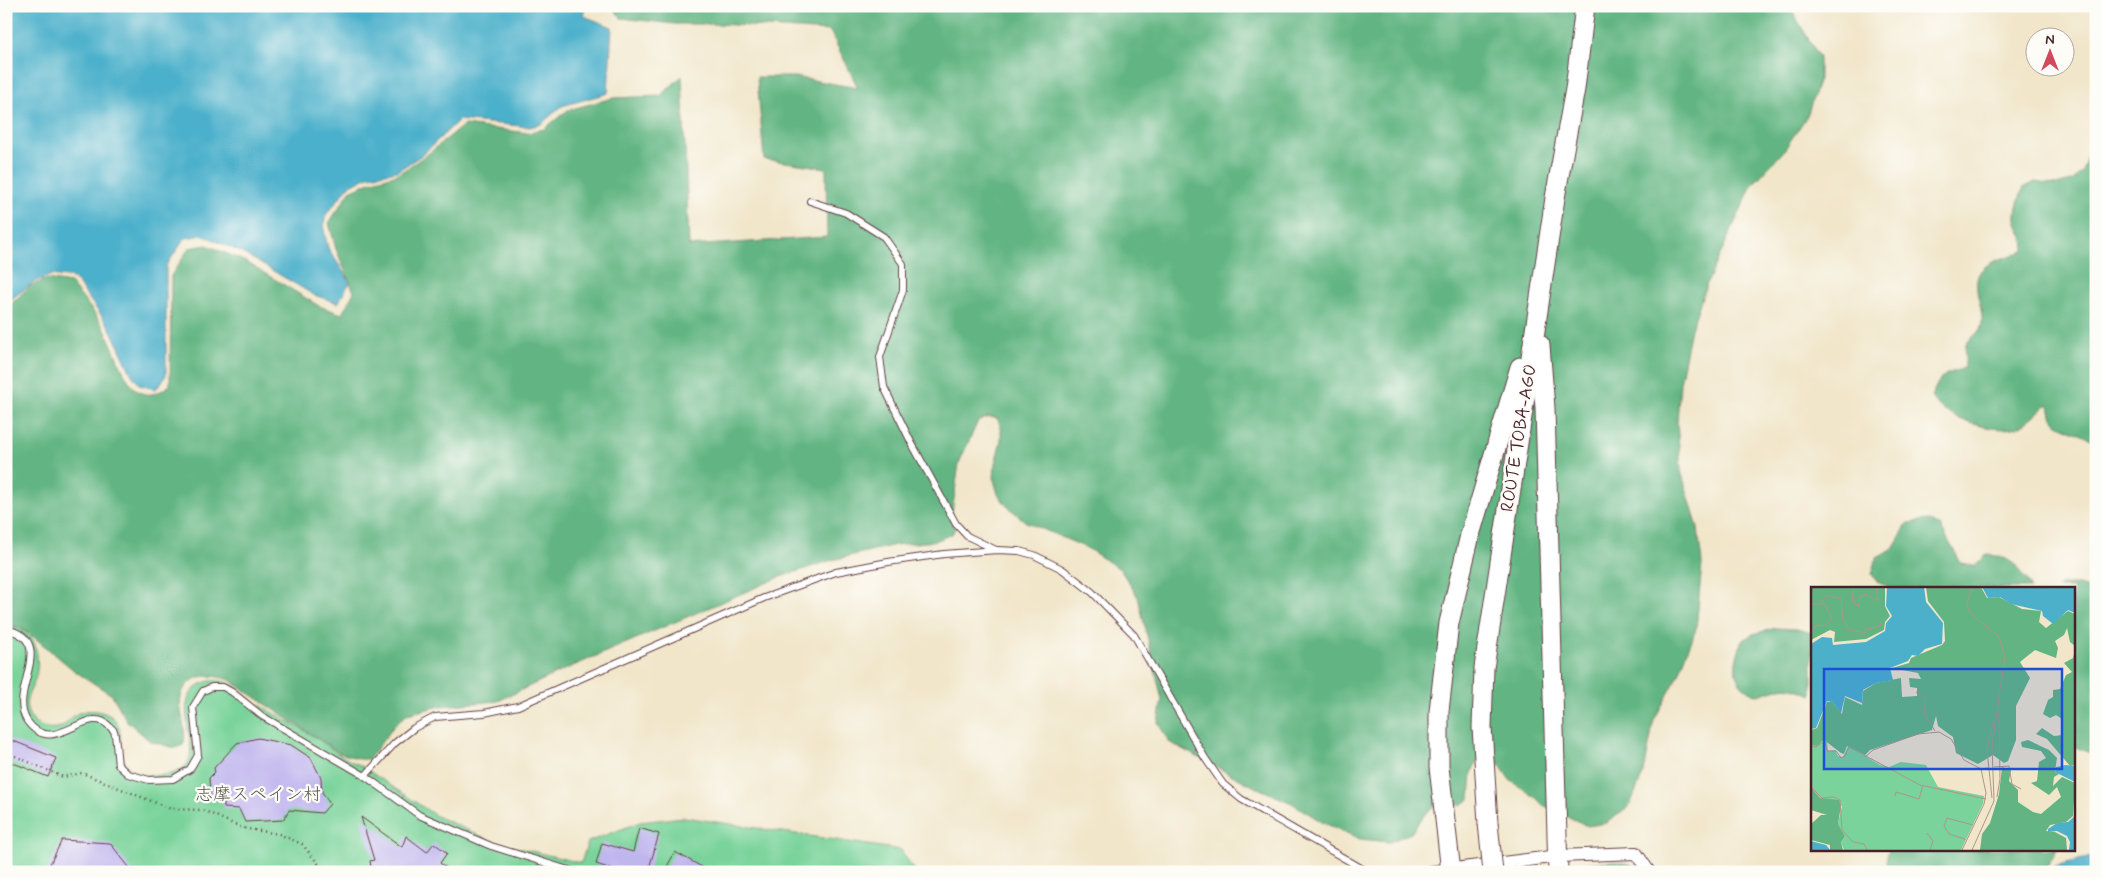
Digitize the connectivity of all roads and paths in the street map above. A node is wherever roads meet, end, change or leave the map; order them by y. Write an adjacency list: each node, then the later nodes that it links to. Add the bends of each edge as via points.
1 (1586, 6): 3 (main road, ROUTE TOBA-AGO)
2 (810, 201): 4 (lane, via 846,213 884,237 902,264 902,290 880,357 884,387 956,524 967,536)
3 (1538, 311): 8 (main road, via 1545,408); 9 (main road, via 1470,535 1450,623 1440,711 1439,767); 14 (main road, ROUTE TOBA-AGO, bridge, via 1484,668 1482,727)
4 (997, 550): 7 (lane, via 944,554 836,572 764,598 518,706 435,717 395,743); 12 (lane, via 1034,555 1062,569 1092,592 1134,635 1205,758 1224,784 1241,799)
5 (6, 630): 7 (lane, via 24,637 30,648 31,660 22,702 28,721 46,735 55,735 94,720 106,723 115,732 118,766 128,774 150,780 173,779 190,768 198,755 193,707 203,692 212,686 232,692 262,716)
6 (6, 752): 10 (path, via 63,777 82,773 171,809 203,810 242,828 279,834 302,844)
7 (365, 776): 11 (lane, via 419,816 491,846)
8 (1559, 864): 9 (street); 15 (street, via 1636,853)
9 (1451, 871): 13 (street)
10 (325, 872)
11 (575, 872)
12 (1368, 872)
13 (1431, 872)
14 (1494, 872)
15 (1649, 872)

